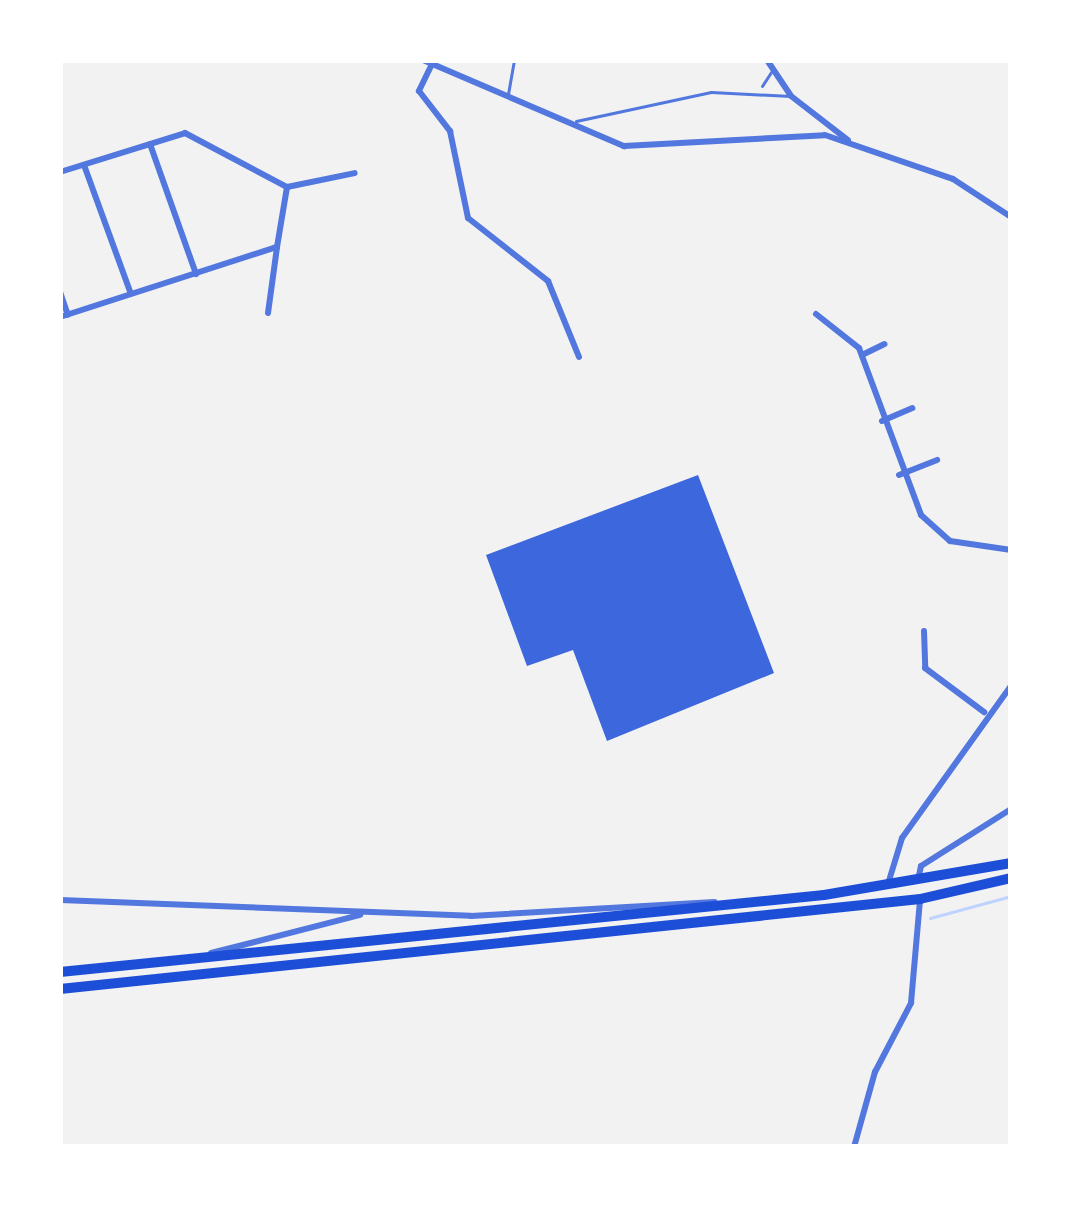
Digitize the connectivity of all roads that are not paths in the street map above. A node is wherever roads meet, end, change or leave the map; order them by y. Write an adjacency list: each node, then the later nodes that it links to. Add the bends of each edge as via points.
1 (514, 60): 6 (lane)
2 (767, 60): 4 (street)
3 (427, 62): 6 (street); 25 (street, via 419,92 450,131 468,218 548,281)
4 (772, 70): 5 (lane); 7 (street)
5 (763, 90): 7 (lane); 8 (lane)
6 (507, 96): 8 (street)
7 (791, 96): 9 (street)
8 (574, 122): 9 (street, via 624,146)
9 (851, 142): 15 (street, via 880,162 953,179)
10 (150, 144): 11 (street); 14 (street, via 185,134); 17 (street)
11 (84, 165): 12 (street); 19 (street)
12 (60, 172)
13 (356, 172): 14 (street)
14 (287, 187): 16 (street)
15 (1011, 217)
16 (277, 247): 17 (street); 20 (street)
17 (196, 274): 19 (street)
18 (60, 292): 22 (street)
19 (131, 294): 22 (street)
20 (268, 313)
21 (816, 314): 24 (street)
22 (64, 316)
23 (885, 344): 24 (street)
24 (862, 355): 27 (street)
25 (579, 358)
26 (912, 408): 27 (street)
27 (882, 421): 29 (street)
28 (937, 460): 29 (street)
29 (899, 475): 30 (street, via 941,535)
30 (1011, 550)
31 (924, 631): 33 (street, via 926,668)
32 (1011, 686): 33 (street)
33 (984, 712): 38 (street, via 902,838)
34 (1011, 809): 37 (street, via 921,866)
35 (1011, 863): 37 (main road)
36 (1011, 878): 39 (main road)
37 (918, 883): 38 (main road)
38 (886, 887): 41 (main road)
39 (920, 899): 45 (main road); 46 (street, via 911,1004 874,1072)
40 (60, 900): 42 (street)
41 (736, 904): 42 (street); 43 (main road)
42 (363, 913): 43 (street)
43 (199, 958): 44 (main road)
44 (60, 972)
45 (60, 989)
46 (854, 1147)

